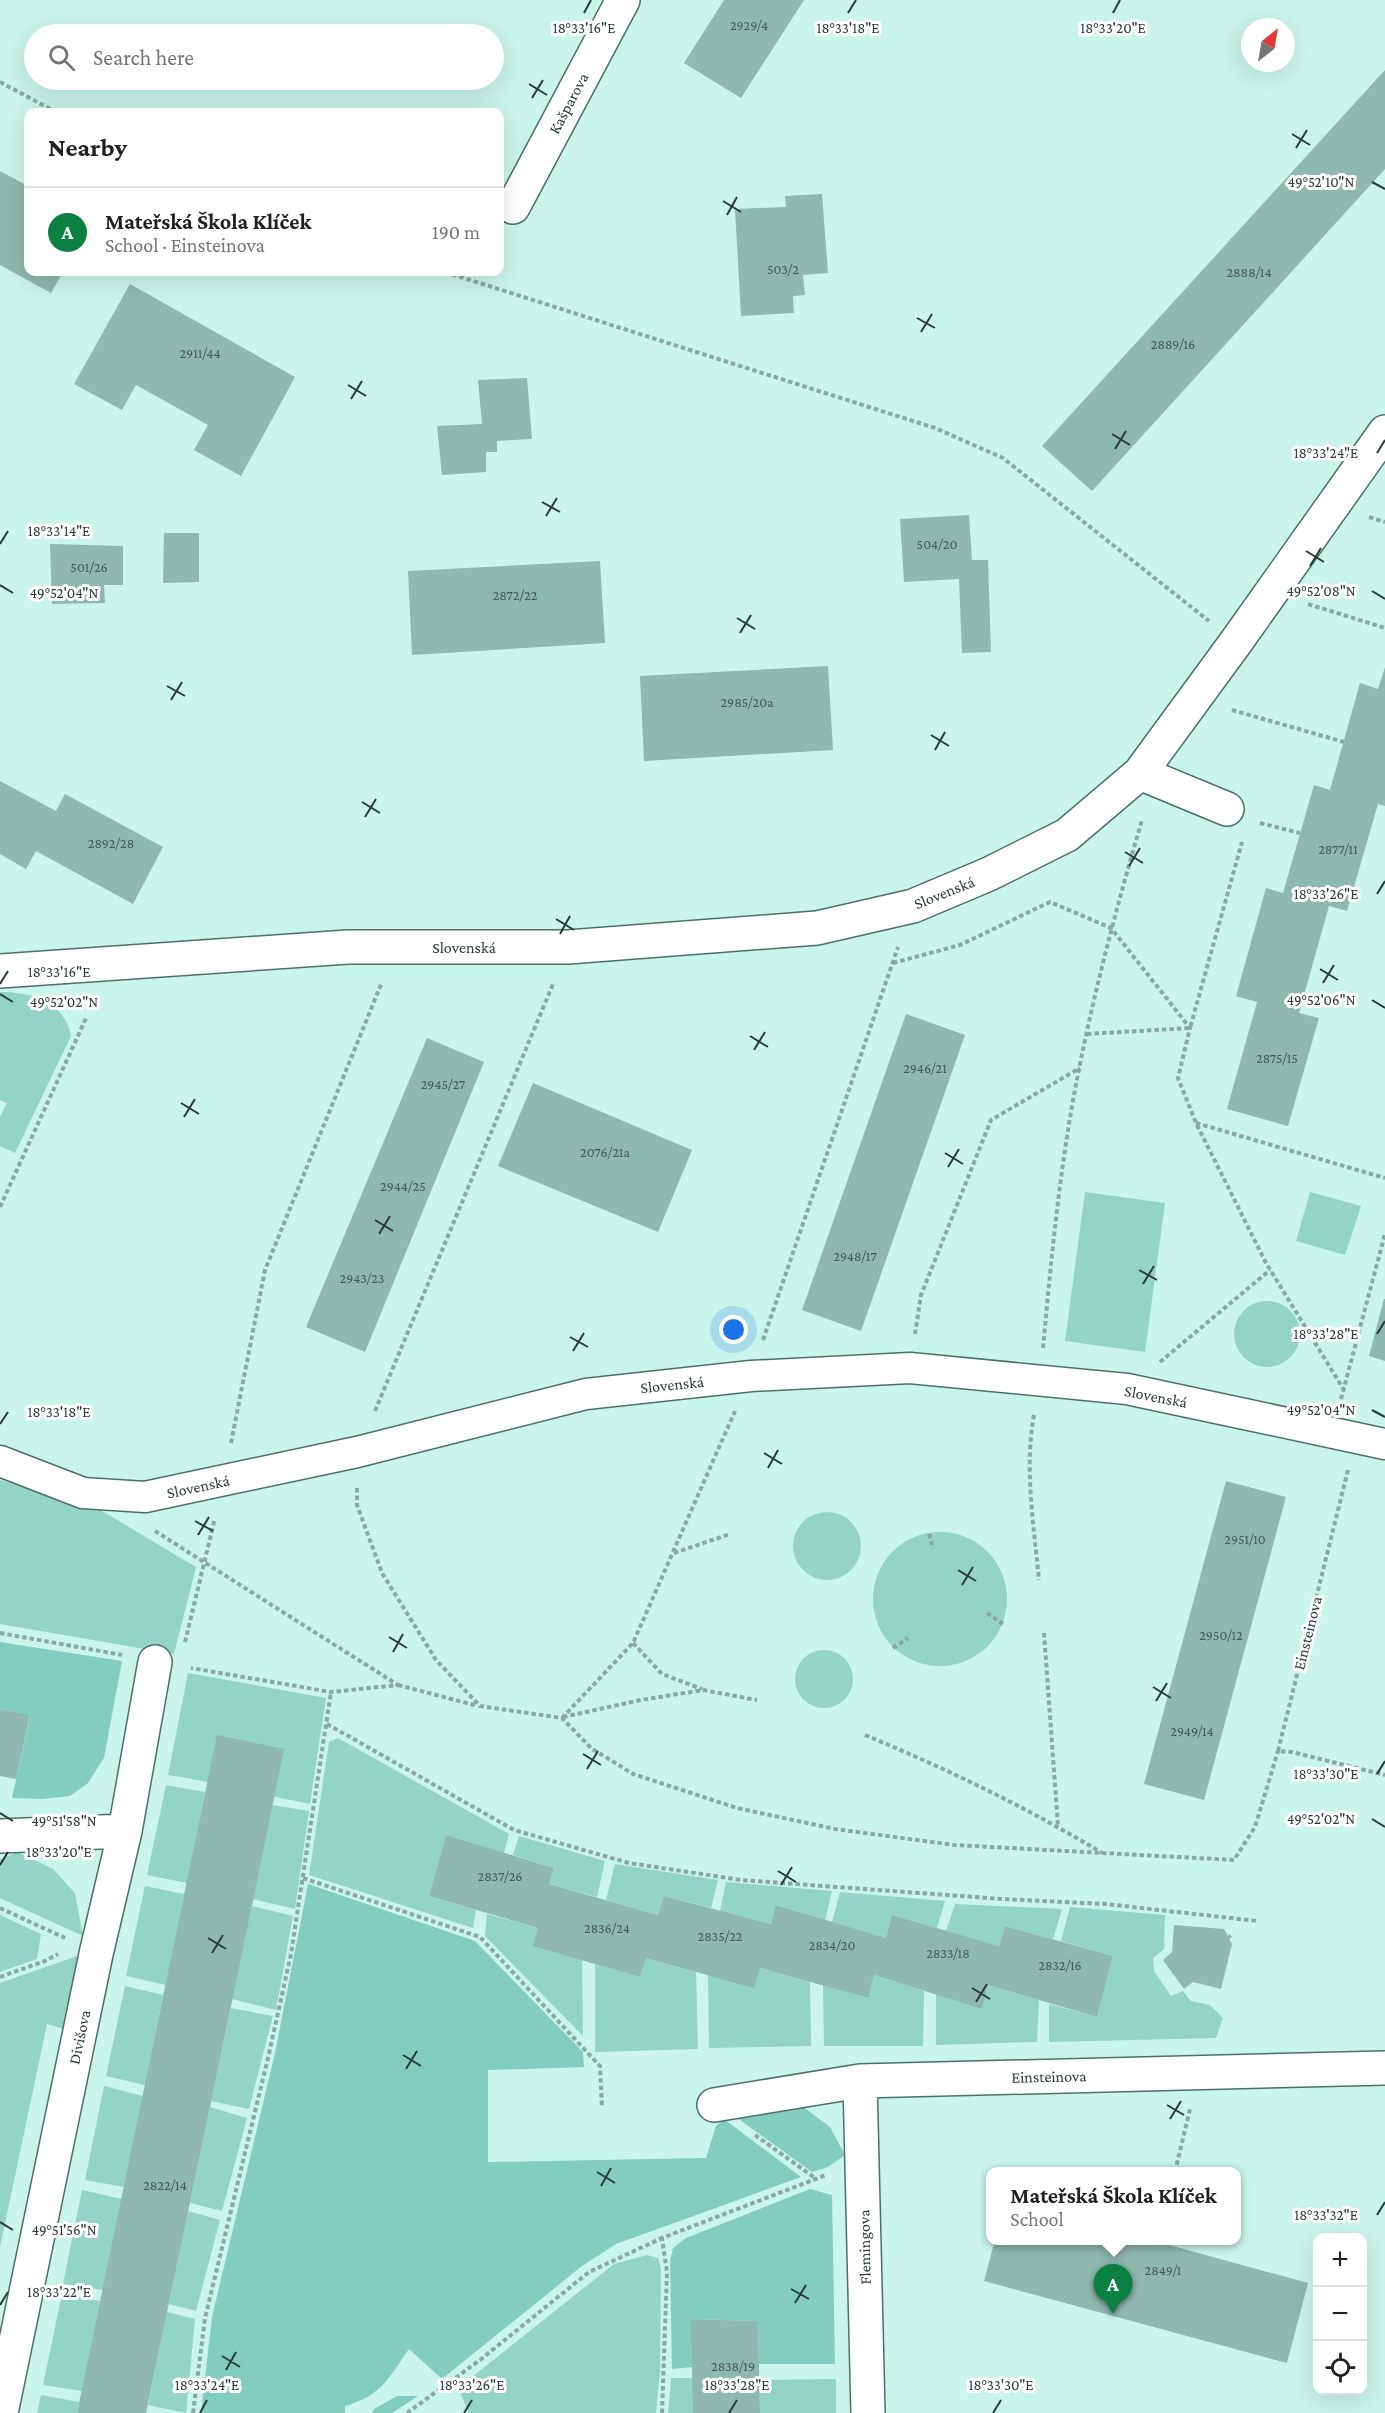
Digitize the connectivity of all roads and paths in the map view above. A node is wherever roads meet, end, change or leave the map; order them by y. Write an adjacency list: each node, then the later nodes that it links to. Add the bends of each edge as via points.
1 (623, 0): 4 (street, Kašparova)
2 (0, 82): 3 (path)
3 (49, 108)
4 (513, 207)
5 (458, 276): 11 (path, via 935,428 1003,458)
6 (1385, 432): 11 (street, Slovenská)
7 (1369, 508): 8 (path, via 1364,515)
8 (1385, 522)
9 (1307, 597): 10 (path, via 1303,602)
10 (1385, 628)
11 (1236, 642): 14 (street, Slovenská)
12 (1224, 707): 13 (path)
13 (1344, 742)
14 (1147, 775): 15 (street); 17 (street, Slovenská, via 1067,835); 18 (path)
15 (1237, 815): 16 (path); 24 (path)
16 (1300, 833)
17 (913, 906): 20 (street, Slovenská, via 817,928); 21 (path)
18 (1111, 928): 21 (path, via 1050,902 960,945); 24 (path); 25 (path)
19 (395, 947): 20 (street, Slovenská); 22 (street, Slovenská); 41 (path, via 265,1270)
20 (568, 947): 39 (path)
21 (893, 964): 33 (path)
22 (0, 971)
23 (87, 1016): 29 (path)
24 (1190, 1028): 25 (path); 27 (path, via 1178,1078)
25 (1087, 1034): 26 (path)
26 (1080, 1068): 32 (path, via 991,1120 921,1295); 34 (path, via 1054,1237)
27 (1196, 1123): 28 (path); 31 (path)
28 (1385, 1178)
29 (0, 1207)
30 (1385, 1234): 36 (path, Einsteinova)
31 (1270, 1270): 35 (path); 36 (path)
32 (910, 1368): 33 (street, Slovenská); 34 (street, Slovenská)
33 (751, 1376): 39 (street, Slovenská, via 586,1394); 46 (path)
34 (1040, 1381): 35 (street, Slovenská); 48 (path, via 1031,1430 1031,1501)
35 (1127, 1389): 37 (street, Slovenská)
36 (1344, 1389): 37 (path, Einsteinova)
37 (1344, 1435): 38 (street); 65 (path, Einsteinova)
38 (1385, 1444)
39 (357, 1452): 41 (street, Slovenská); 61 (path, via 357,1505 382,1573 436,1660)
40 (0, 1461): 41 (street, Slovenská, via 83,1493 145,1497)
41 (224, 1481): 47 (path)
42 (154, 1530): 47 (path)
43 (730, 1534): 46 (path)
44 (929, 1534): 45 (path)
45 (933, 1549)
46 (673, 1553): 54 (path)
47 (205, 1560): 56 (path); 57 (path)
48 (1039, 1580)
49 (987, 1613): 50 (path)
50 (1003, 1624)
51 (0, 1633): 56 (path)
52 (1044, 1633): 67 (path)
53 (908, 1638): 55 (path)
54 (633, 1643): 58 (path, via 662,1674); 62 (path)
55 (893, 1648)
56 (167, 1664): 59 (path); 68 (street, Divišova)
57 (398, 1685): 59 (path); 61 (path)
58 (703, 1690): 60 (path); 62 (path)
59 (331, 1692): 63 (path)
60 (757, 1700)
61 (480, 1706): 62 (path)
62 (562, 1718): 70 (path, via 591,1748 633,1774 737,1808 835,1830 954,1845)
63 (327, 1724): 71 (path); 73 (path, via 514,1830 629,1863 741,1880 1106,1904)
64 (865, 1735): 67 (path, via 936,1765)
65 (1278, 1751): 66 (path); 70 (path, Einsteinova, via 1255,1827 1234,1860)
66 (1385, 1774)
67 (1058, 1826): 70 (path)
68 (125, 1831): 69 (street); 74 (street, Divišova)
69 (0, 1836)
70 (1103, 1853)
71 (303, 1878): 80 (path, via 480,1937 600,2066); 86 (path, via 268,2058 205,2318)
72 (0, 1908): 74 (path)
73 (1257, 1921)
74 (86, 1949): 75 (path); 85 (street, Divišova)
75 (0, 1977)
76 (1385, 2068): 77 (street, Einsteinova)
77 (1191, 2073): 78 (street, Einsteinova); 82 (path, via 1190,2110)
78 (860, 2081): 79 (street, Einsteinova); 81 (street, Flemingova)
79 (714, 2105): 83 (path)
80 (602, 2107)
81 (862, 2160): 83 (path); 89 (street, Flemingova)
82 (1176, 2167)
83 (816, 2179): 84 (path)
84 (662, 2238): 87 (path, via 589,2271 480,2360); 88 (path, via 667,2272)
85 (1, 2413)
86 (193, 2413)
87 (407, 2413)
88 (662, 2413)
89 (868, 2413)

